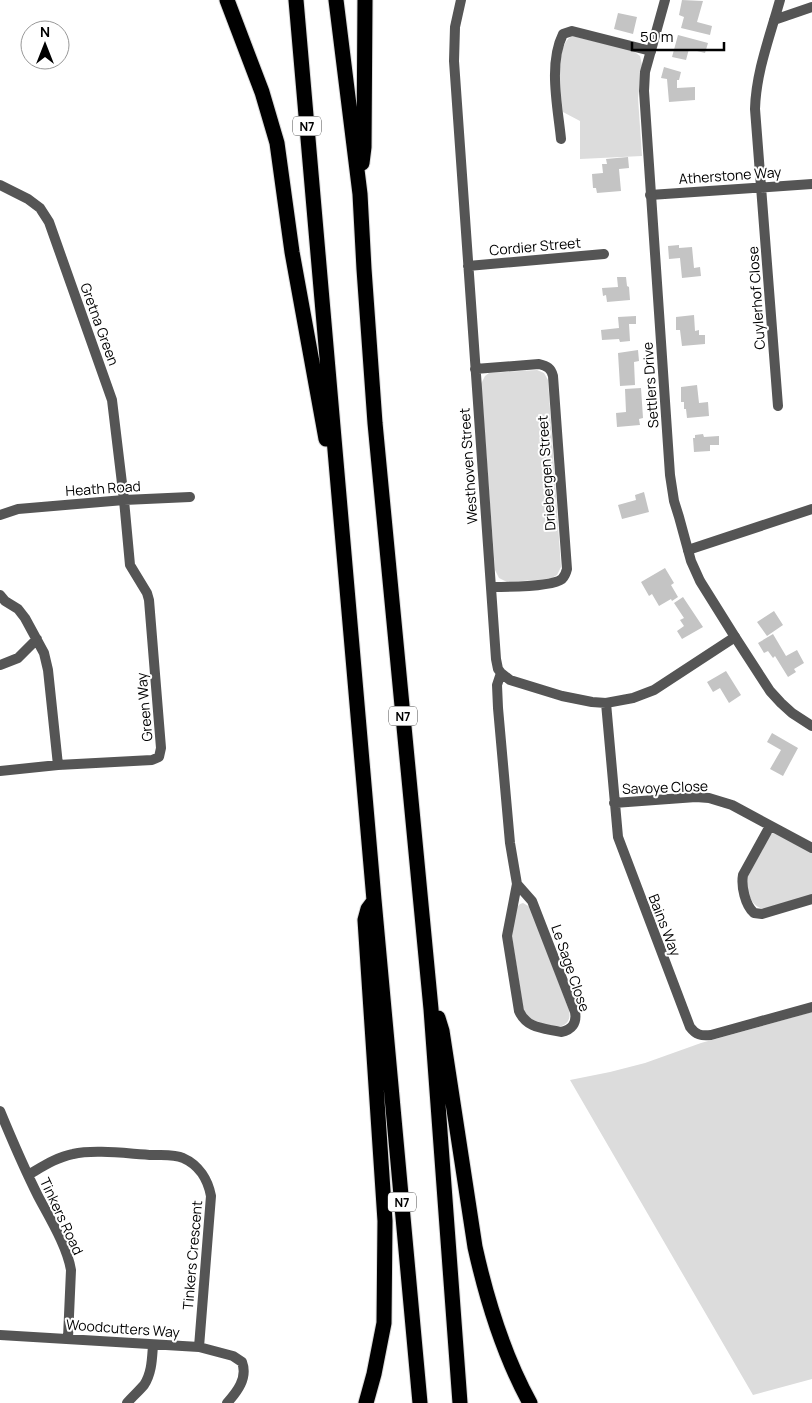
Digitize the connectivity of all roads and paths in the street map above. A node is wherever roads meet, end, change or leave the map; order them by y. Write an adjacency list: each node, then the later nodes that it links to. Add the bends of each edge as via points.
1 (227, 0): 27 (highway, via 262,92 276,143 292,252)
2 (296, 0): 27 (highway, N7)
3 (336, 0): 15 (highway, N7)
4 (365, 0): 15 (highway, via 364,147)
5 (461, 0): 18 (street, Westhoven Street, via 453,43)
6 (665, 0): 10 (street, Settlers Drive)
7 (780, 0): 9 (street, Cuylerhof Close)
8 (812, 7): 9 (street)
9 (774, 20): 14 (street, Cuylerhof Close, via 755,92)
10 (651, 51): 11 (street, via 572,31 563,34 555,79); 16 (street, Settlers Drive, via 644,91)
11 (561, 139)
12 (812, 184): 14 (street, Atherstone Way)
13 (0, 185): 22 (street, Gretna Green, via 40,208 49,222 112,400)
14 (762, 187): 16 (street, Atherstone Way); 20 (street, Cuylerhof Close)
15 (360, 194): 46 (highway, N7, via 376,423)
16 (650, 195): 28 (street, Settlers Drive, via 671,483)
17 (604, 254): 18 (street, Cordier Street)
18 (468, 266): 19 (street, Westhoven Street)
19 (475, 368): 29 (street, Westhoven Street); 29 (street, Driebergen Street, via 539,364 552,371 554,385 566,573 560,581 548,584)
20 (778, 406)
21 (190, 497): 22 (street, Heath Road)
22 (124, 500): 24 (street, Heath Road); 37 (street, Green Way, via 130,565 149,600 160,754 156,760)
23 (0, 506): 24 (street, Heath Road)
24 (18, 509): 26 (street, Heath Road)
25 (812, 509): 28 (street)
26 (0, 515)
27 (343, 529): 44 (highway, N7)
28 (688, 550): 31 (street, Settlers Drive, via 697,576)
29 (491, 588): 34 (street, Westhoven Street, via 496,664)
30 (0, 595): 32 (street, via 18,610)
31 (734, 637): 35 (street, via 654,690); 36 (street, Settlers Drive, via 776,698)
32 (38, 639): 33 (street, via 18,658); 37 (street, via 48,670)
33 (0, 664)
34 (501, 673): 35 (street, via 510,680 562,696); 42 (street, Le Sage Close, via 497,685 498,708 510,843)
35 (606, 703): 39 (street, Bains Way)
36 (812, 726)
37 (58, 765): 38 (street, Green Way)
38 (0, 771)
39 (614, 802): 40 (street, Savoye Close, via 708,798 732,805); 45 (street, Bains Way, via 620,846 687,1022 695,1034 711,1035)
40 (770, 826): 41 (street, Savoye Close); 43 (street, via 743,875 742,884 750,909 762,914)
41 (812, 848)
42 (517, 884): 42 (street, Le Sage Close, via 507,936 519,1011 527,1023 534,1026 561,1032 569,1030 576,1016 532,902)
43 (812, 899)
44 (374, 900): 55 (highway, via 365,920 385,1221 384,1323); 56 (highway, N7)
45 (812, 1007)
46 (431, 1009): 57 (highway, N7); 58 (highway, via 442,1031 483,1282 505,1350)
47 (0, 1111): 48 (street, Tinkers Road)
48 (28, 1175): 50 (street, Tinkers Road, via 70,1265); 52 (street, Tinkers Crescent, via 66,1156 90,1152 178,1156 202,1172 211,1196)
49 (0, 1335): 50 (street, Woodcutters Way)
50 (68, 1338): 51 (street, Woodcutters Way)
51 (153, 1345): 52 (street, Woodcutters Way); 53 (street, via 147,1378)
52 (198, 1347): 54 (street, Woodcutters Way, via 233,1356 242,1362 242,1382)
53 (127, 1403)
54 (227, 1403)
55 (366, 1403)
56 (420, 1403)
57 (460, 1403)
58 (530, 1403)

